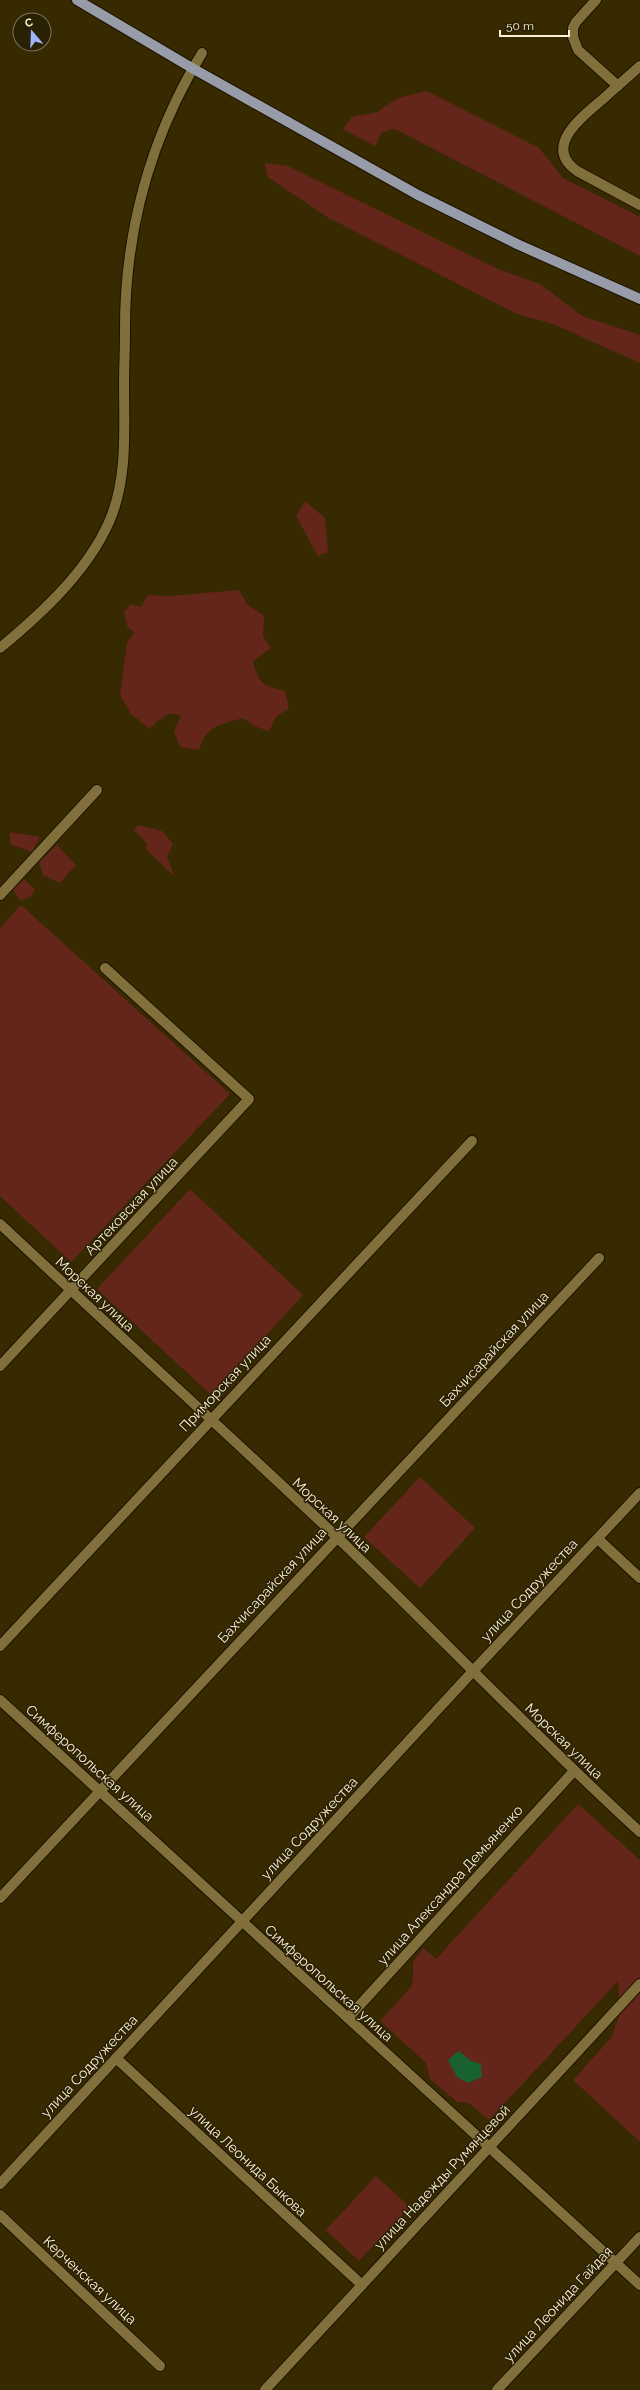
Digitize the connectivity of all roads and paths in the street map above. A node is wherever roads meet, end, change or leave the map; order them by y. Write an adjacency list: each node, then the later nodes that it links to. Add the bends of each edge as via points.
1 (77, 0): 5 (main road)
2 (596, 0): 6 (street, via 576,22 573,37 578,50)
3 (202, 53): 5 (street)
4 (640, 66): 6 (street)
5 (192, 68): 8 (main road, via 418,195 517,244); 9 (street, via 164,124 142,186 127,283 125,436 116,503 97,545 70,580 27,626)
6 (618, 86): 7 (street, via 575,124 565,140 564,151 570,166 577,171)
7 (640, 205)
8 (640, 299)
9 (0, 648)
10 (97, 790): 11 (street)
11 (0, 895)
12 (105, 968): 16 (street, Артековская улица, via 249,1099)
13 (472, 1141): 18 (street, Приморская улица)
14 (0, 1224): 16 (street, Морская улица)
15 (598, 1258): 20 (street, Бахчисарайская улица)
16 (71, 1290): 17 (street, Артековская улица); 18 (street, Морская улица)
17 (0, 1366)
18 (210, 1420): 20 (street, Морская улица); 23 (street, Приморская улица)
19 (640, 1493): 21 (street, улица Содружества)
20 (336, 1537): 24 (street, Морская улица); 27 (street, Бахчисарайская улица)
21 (598, 1539): 22 (street); 24 (street, улица Содружества)
22 (640, 1578)
23 (0, 1646)
24 (474, 1670): 26 (street, Морская улица); 30 (street, улица Содружества)
25 (0, 1700): 27 (street, Симферопольская улица)
26 (574, 1771): 28 (street, Морская улица); 32 (street, улица Александра Демьяненко)
27 (100, 1790): 29 (street, Бахчисарайская улица); 30 (street, Симферопольская улица)
28 (640, 1832)
29 (0, 1898)
30 (242, 1922): 32 (street, Симферопольская улица); 33 (street, улица Содружества)
31 (640, 1984): 34 (street, улица Надежды Румянцевой)
32 (348, 2018): 34 (street, Симферопольская улица)
33 (116, 2058): 35 (street, улица Содружества); 39 (street, улица Леонида Быкова)
34 (488, 2148): 38 (street, Симферопольская улица); 39 (street, улица Надежды Румянцевой)
35 (0, 2184)
36 (0, 2215): 41 (street, Керченская улица)
37 (640, 2237): 38 (street, улица Леонида Гайдая)
38 (616, 2262): 40 (street, Симферопольская улица); 43 (street, улица Леонида Гайдая)
39 (362, 2285): 42 (street, улица Надежды Румянцевой)
40 (640, 2285)
41 (160, 2366)
42 (265, 2390)
43 (497, 2390)

